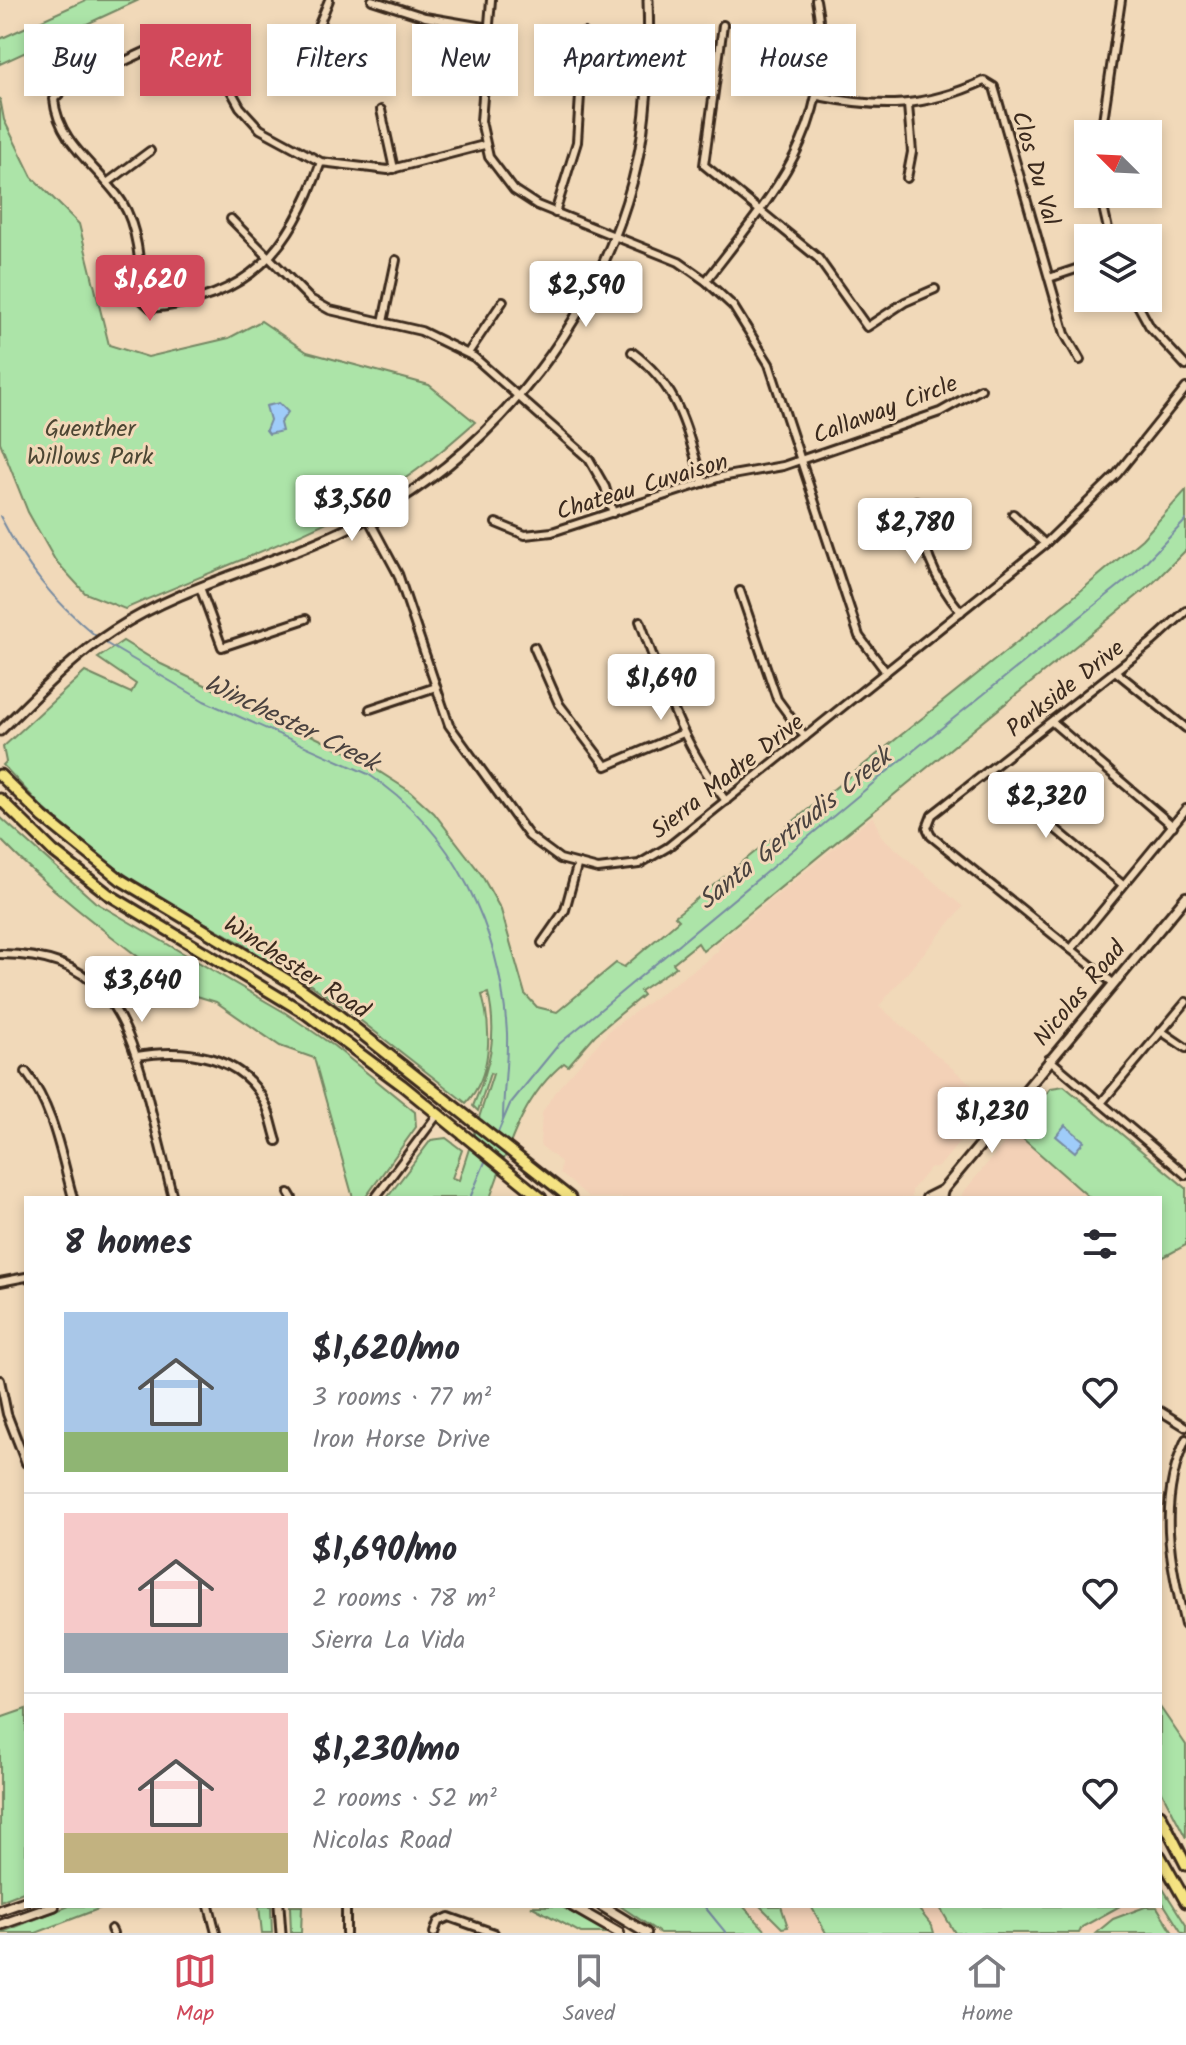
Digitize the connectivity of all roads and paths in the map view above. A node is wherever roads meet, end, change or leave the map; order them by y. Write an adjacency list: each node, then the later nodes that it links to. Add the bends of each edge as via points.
1 (329, 0): 7 (street)
2 (372, 0): 8 (street)
3 (491, 0): 9 (street)
4 (648, 0): 27 (street, via 641,137)
5 (816, 0): 10 (street)
6 (1121, 0): 17 (street)
7 (319, 24)
8 (466, 24)
9 (489, 24)
10 (818, 24)
11 (723, 25): 24 (street, via 704,165)
12 (483, 96): 18 (street)
13 (580, 96): 25 (street, via 577,142)
14 (818, 96): 15 (street); 24 (street, via 793,163)
15 (908, 105): 22 (street, via 912,152); 31 (street, Clos Du Val, via 984,81 994,87)
16 (381, 110): 21 (street)
17 (1103, 120)
18 (484, 145): 21 (street); 25 (street, via 514,190)
19 (150, 151): 23 (street)
20 (321, 162): 21 (street); 23 (street, via 260,129 240,107 203,40 191,35 78,82 54,99 55,112 77,153); 28 (street, via 294,228)
21 (394, 169)
22 (907, 178)
23 (107, 183): 28 (street, via 132,226 142,300 151,308 217,293)
24 (761, 209): 32 (street); 33 (street, via 818,258 867,327)
25 (555, 213): 27 (street)
26 (231, 219): 28 (street)
27 (614, 236): 32 (street, via 679,262); 43 (street, via 577,314)
28 (270, 260): 36 (street, via 320,304)
29 (396, 260): 36 (street)
30 (1074, 270): 31 (street)
31 (1049, 278): 39 (street, Clos Du Val, via 1065,334)
32 (706, 281): 44 (street, via 733,306 759,344)
33 (935, 289)
34 (503, 301): 38 (street)
35 (1142, 312): 40 (street)
36 (383, 322): 38 (street, via 421,331)
37 (632, 352): 45 (street, via 671,392)
38 (468, 353): 43 (street)
39 (1080, 360)
40 (1186, 366)
41 (1186, 388): 51 (street, Sierra Madre Drive, via 1117,474)
42 (981, 389): 44 (street, Callaway Circle, via 940,412)
43 (519, 397): 47 (street, via 589,459); 49 (street, via 460,456)
44 (800, 460): 45 (street, Chateau Cuvaison); 62 (street, via 859,636)
45 (703, 483): 47 (street, Chateau Cuvaison)
46 (916, 501): 55 (street, via 919,530 935,577)
47 (613, 513): 50 (street, Chateau Cuvaison, via 538,535 516,533)
48 (1013, 514): 51 (street)
49 (368, 518): 52 (street); 63 (street, Sierra Madre Drive, via 398,574)
50 (496, 523)
51 (1045, 544): 55 (street, Sierra Madre Drive)
52 (201, 590): 56 (street, via 222,647); 67 (street, via 115,629 83,652)
53 (740, 591): 69 (street, via 777,699)
54 (1186, 611): 57 (street, Parkside Drive)
55 (961, 612): 62 (street, Sierra Madre Drive)
56 (306, 619)
57 (1178, 619): 59 (street); 61 (street, Parkside Drive)
58 (640, 621): 68 (street)
59 (1186, 627)
60 (534, 647): 68 (street, via 559,704 606,766)
61 (1115, 671): 65 (street, Parkside Drive); 66 (street)
62 (886, 672): 69 (street, Sierra Madre Drive)
63 (436, 687): 64 (street); 76 (street, Sierra Madre Drive, via 449,725 529,836 547,852)
64 (370, 709)
65 (1052, 722): 70 (street, Parkside Drive); 75 (street)
66 (1186, 728)
67 (0, 731)
68 (681, 734): 73 (street)
69 (805, 737): 73 (street, Sierra Madre Drive)
70 (987, 772): 77 (street); 80 (street, Parkside Drive, via 932,815 931,836)
71 (0, 775): 98 (main road, Winchester Road, via 121,880 294,984)
72 (0, 799): 90 (main road, Winchester Road, via 53,851 108,894 305,1013)
73 (726, 801): 76 (street, Sierra Madre Drive, via 651,858 615,870)
74 (1186, 809): 75 (street)
75 (1173, 826): 77 (street)
76 (577, 866): 79 (street, via 565,910)
77 (1123, 885): 80 (street)
78 (1186, 897): 82 (main road, Nicolas Road)
79 (542, 943)
80 (1071, 949): 82 (street)
81 (0, 954): 86 (street, via 30,954 64,964 89,979 115,1004)
82 (1113, 983): 87 (main road, Nicolas Road)
83 (1186, 1002): 84 (street)
84 (1161, 1031): 85 (street); 89 (street)
85 (1186, 1048)
86 (137, 1056): 91 (street, via 180,1051 224,1063 250,1082 266,1103); 95 (street)
87 (1049, 1059): 89 (street); 93 (main road, Nicolas Road)
88 (26, 1072): 94 (street, via 50,1114)
89 (1101, 1103): 92 (street)
90 (438, 1114): 96 (street); 97 (main road, Winchester Road)
91 (277, 1141)
92 (1186, 1175)
93 (942, 1194)
94 (72, 1196)
95 (172, 1196)
96 (376, 1196)
97 (539, 1196)
98 (567, 1196)
99 (24, 1277): 100 (street)
100 (0, 1282)
101 (0, 1380): 103 (street)
102 (1162, 1412): 104 (street)
103 (3, 1415): 106 (street)
104 (1186, 1427)
105 (1186, 1439): 107 (street, via 1172,1479 1167,1528)
106 (24, 1459)
107 (1185, 1625)
108 (1162, 1818): 110 (main road)
109 (1162, 1860): 112 (main road)
110 (1186, 1865)
111 (24, 1902): 119 (main road)
112 (1186, 1902)
113 (48, 1908): 120 (main road)
114 (210, 1908): 121 (street)
115 (279, 1908): 122 (street)
116 (346, 1908): 123 (street)
117 (575, 1908): 126 (main road)
118 (605, 1908): 127 (main road)
119 (0, 1910)
120 (0, 1925)
121 (216, 1933)
122 (281, 1933)
123 (346, 1933)
124 (434, 1933): 125 (street, via 438,1922 449,1917)
125 (494, 1933)
126 (619, 1933)
127 (646, 1933)

